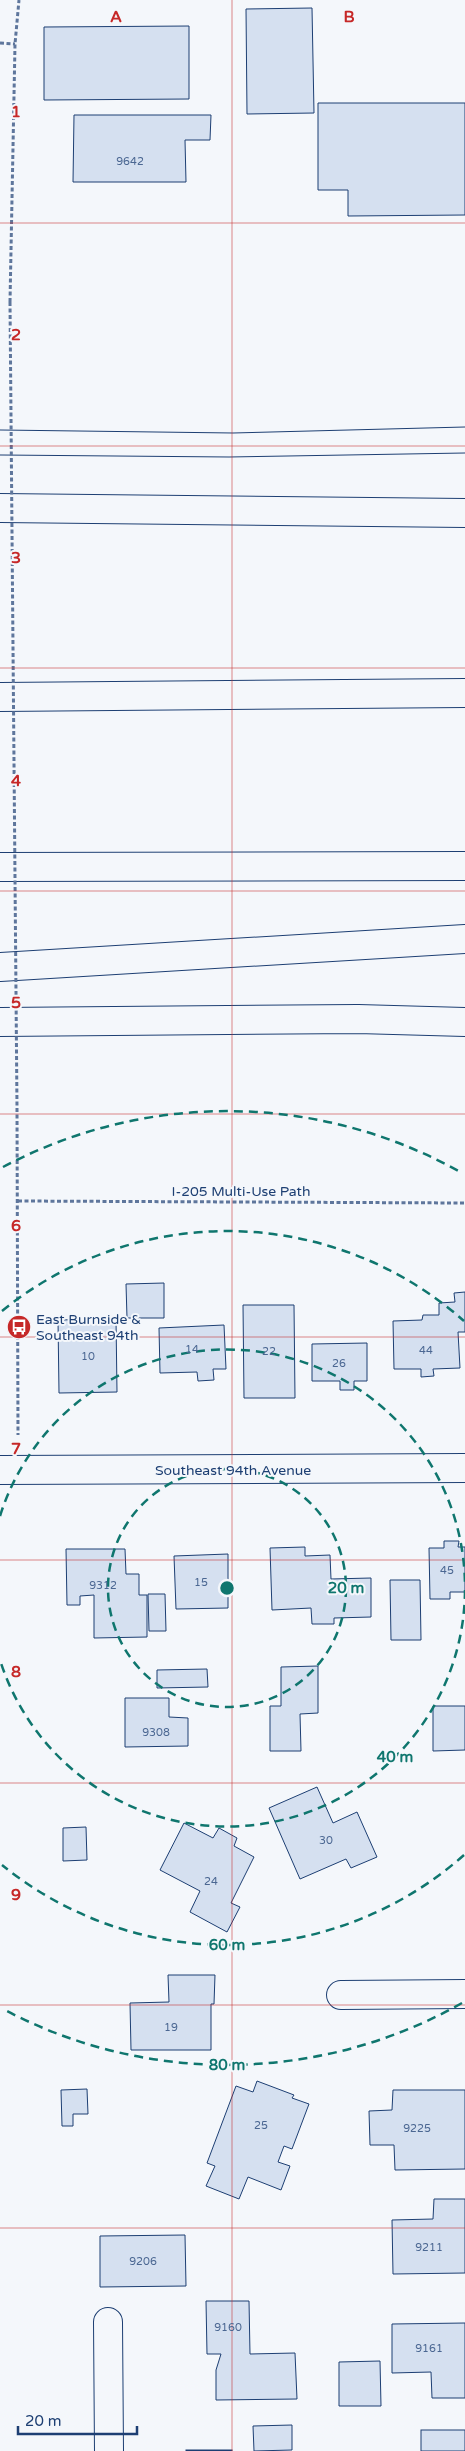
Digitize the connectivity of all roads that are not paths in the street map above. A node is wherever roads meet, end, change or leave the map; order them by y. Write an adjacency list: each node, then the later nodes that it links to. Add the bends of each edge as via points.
1 (0, 508): 2 (main road)
2 (465, 513)
3 (465, 693): 4 (main road)
4 (0, 697)
5 (465, 866): 6 (main road)
6 (0, 867)
7 (465, 939): 8 (main road)
8 (0, 967)
9 (0, 1022): 10 (main road, via 348,1019)
10 (465, 1022)
11 (465, 1468): 12 (main road, Southeast 94th Avenue)
12 (0, 1470)
13 (465, 1994): 14 (main road)
14 (341, 1995)
15 (108, 2322): 16 (main road)
16 (109, 2451)

